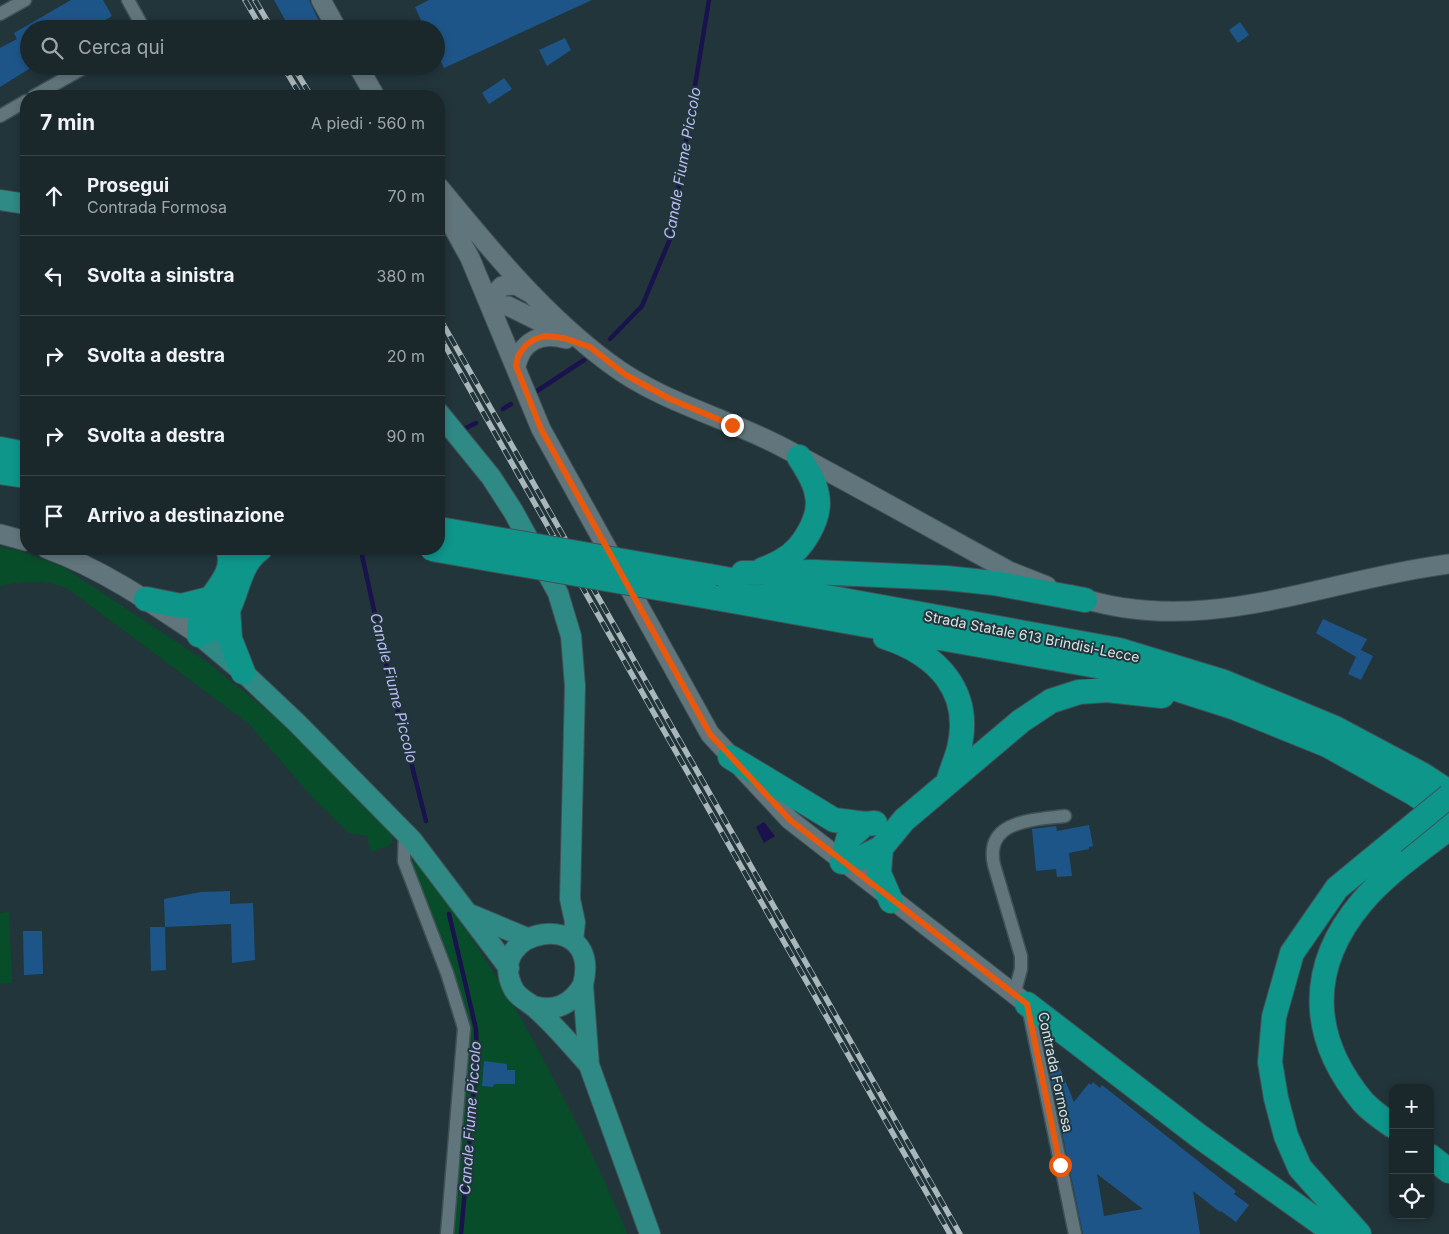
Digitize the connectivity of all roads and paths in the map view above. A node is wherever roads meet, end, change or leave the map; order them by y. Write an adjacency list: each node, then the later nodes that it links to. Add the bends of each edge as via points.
1 (25, 0): 4 (street)
2 (128, 0): 5 (street)
3 (321, 0): 6 (main road)
4 (0, 14)
5 (139, 20)
6 (332, 20)
7 (70, 75): 9 (street)
8 (363, 75): 10 (main road)
9 (44, 90)
10 (372, 90)
11 (20, 104): 12 (street)
12 (0, 116)
13 (445, 194): 17 (main road)
14 (0, 200): 15 (main road)
15 (20, 203)
16 (445, 213): 18 (main road)
17 (533, 295): 18 (main road, via 516,285 502,286 494,294); 19 (main road)
18 (492, 305): 19 (main road, via 508,306); 20 (main road)
19 (590, 347): 20 (main road, via 564,338 545,336 526,345); 26 (main road, via 626,375 670,399)
20 (516, 366): 46 (main road, via 541,429 710,734)
21 (445, 421): 24 (main road)
22 (445, 426): 24 (main road)
23 (0, 449): 25 (highway)
24 (468, 450): 61 (main road, via 504,496 558,593 571,636 575,686 570,899 575,922)
25 (20, 453)
26 (799, 456): 37 (highway, via 817,494 818,505 812,525 804,540 784,560); 40 (main road, via 1010,571)
27 (0, 472): 28 (highway)
28 (20, 475)
29 (445, 530): 38 (highway, bridge)
30 (0, 534): 31 (main road)
31 (20, 540)
32 (445, 551): 38 (highway, bridge)
33 (64, 555): 39 (main road, via 81,561)
34 (230, 555): 41 (highway)
35 (253, 555): 41 (highway)
36 (1449, 564): 40 (main road, via 1412,568 1224,610 1162,613 1115,608)
37 (759, 571): 38 (highway); 40 (highway, via 946,578 994,583)
38 (713, 587): 42 (highway, Strada Statale 613 Brindisi-Lecce); 48 (highway, Strada Statale 613 Brindisi-Lecce, via 1119,650 1224,682 1335,728 1424,775)
39 (146, 599): 41 (highway, via 181,606); 43 (main road)
40 (1085, 600)
41 (218, 604): 43 (highway, via 216,625); 44 (highway)
42 (814, 615): 45 (highway, Strada Statale 613 Brindisi-Lecce, via 1114,669); 47 (highway, via 906,644 934,662 953,685 962,717 959,748)
43 (199, 635): 44 (main road)
44 (243, 672): 55 (main road)
45 (1233, 707): 47 (highway, via 1197,704 1154,694 1107,690 1079,692 1051,701 1021,721); 51 (highway, Strada Statale 613 Brindisi-Lecce, via 1327,745)
46 (730, 757): 53 (highway, via 834,820); 57 (main road, via 790,820)
47 (948, 782): 52 (highway)
48 (1449, 792)
49 (1449, 796): 74 (highway, bridge, via 1337,888 1292,952 1274,1017 1270,1062 1286,1136 1300,1168)
50 (1065, 816): 64 (street, via 1025,822 998,834 993,841 994,865 1021,956)
51 (1449, 817)
52 (904, 820): 53 (highway); 56 (highway)
53 (865, 824): 57 (highway, via 848,839)
54 (1449, 828): 67 (highway, via 1363,900 1336,939 1325,965 1321,996 1329,1049 1364,1104)
55 (405, 832): 59 (main road); 70 (street, via 404,861 447,973 464,1028)
56 (881, 848): 57 (highway); 58 (highway, via 879,873)
57 (842, 862): 58 (main road)
58 (891, 900): 64 (main road)
59 (470, 915): 60 (main road); 62 (main road)
60 (527, 938): 61 (main road, via 551,932); 62 (main road, via 515,951)
61 (573, 941): 63 (main road, via 585,962)
62 (509, 968): 65 (main road, via 515,991)
63 (583, 986): 65 (main road, via 568,1004 545,1009); 66 (main road)
64 (1021, 1000): 72 (street, Contrada Formosa); 73 (highway, via 1199,1136)
65 (533, 1006): 66 (main road)
66 (589, 1065): 71 (main road)
67 (1389, 1123)
68 (1434, 1159): 69 (highway)
69 (1449, 1171)
70 (447, 1234)
71 (650, 1234)
72 (1075, 1234)
73 (1336, 1234)
74 (1358, 1234)

